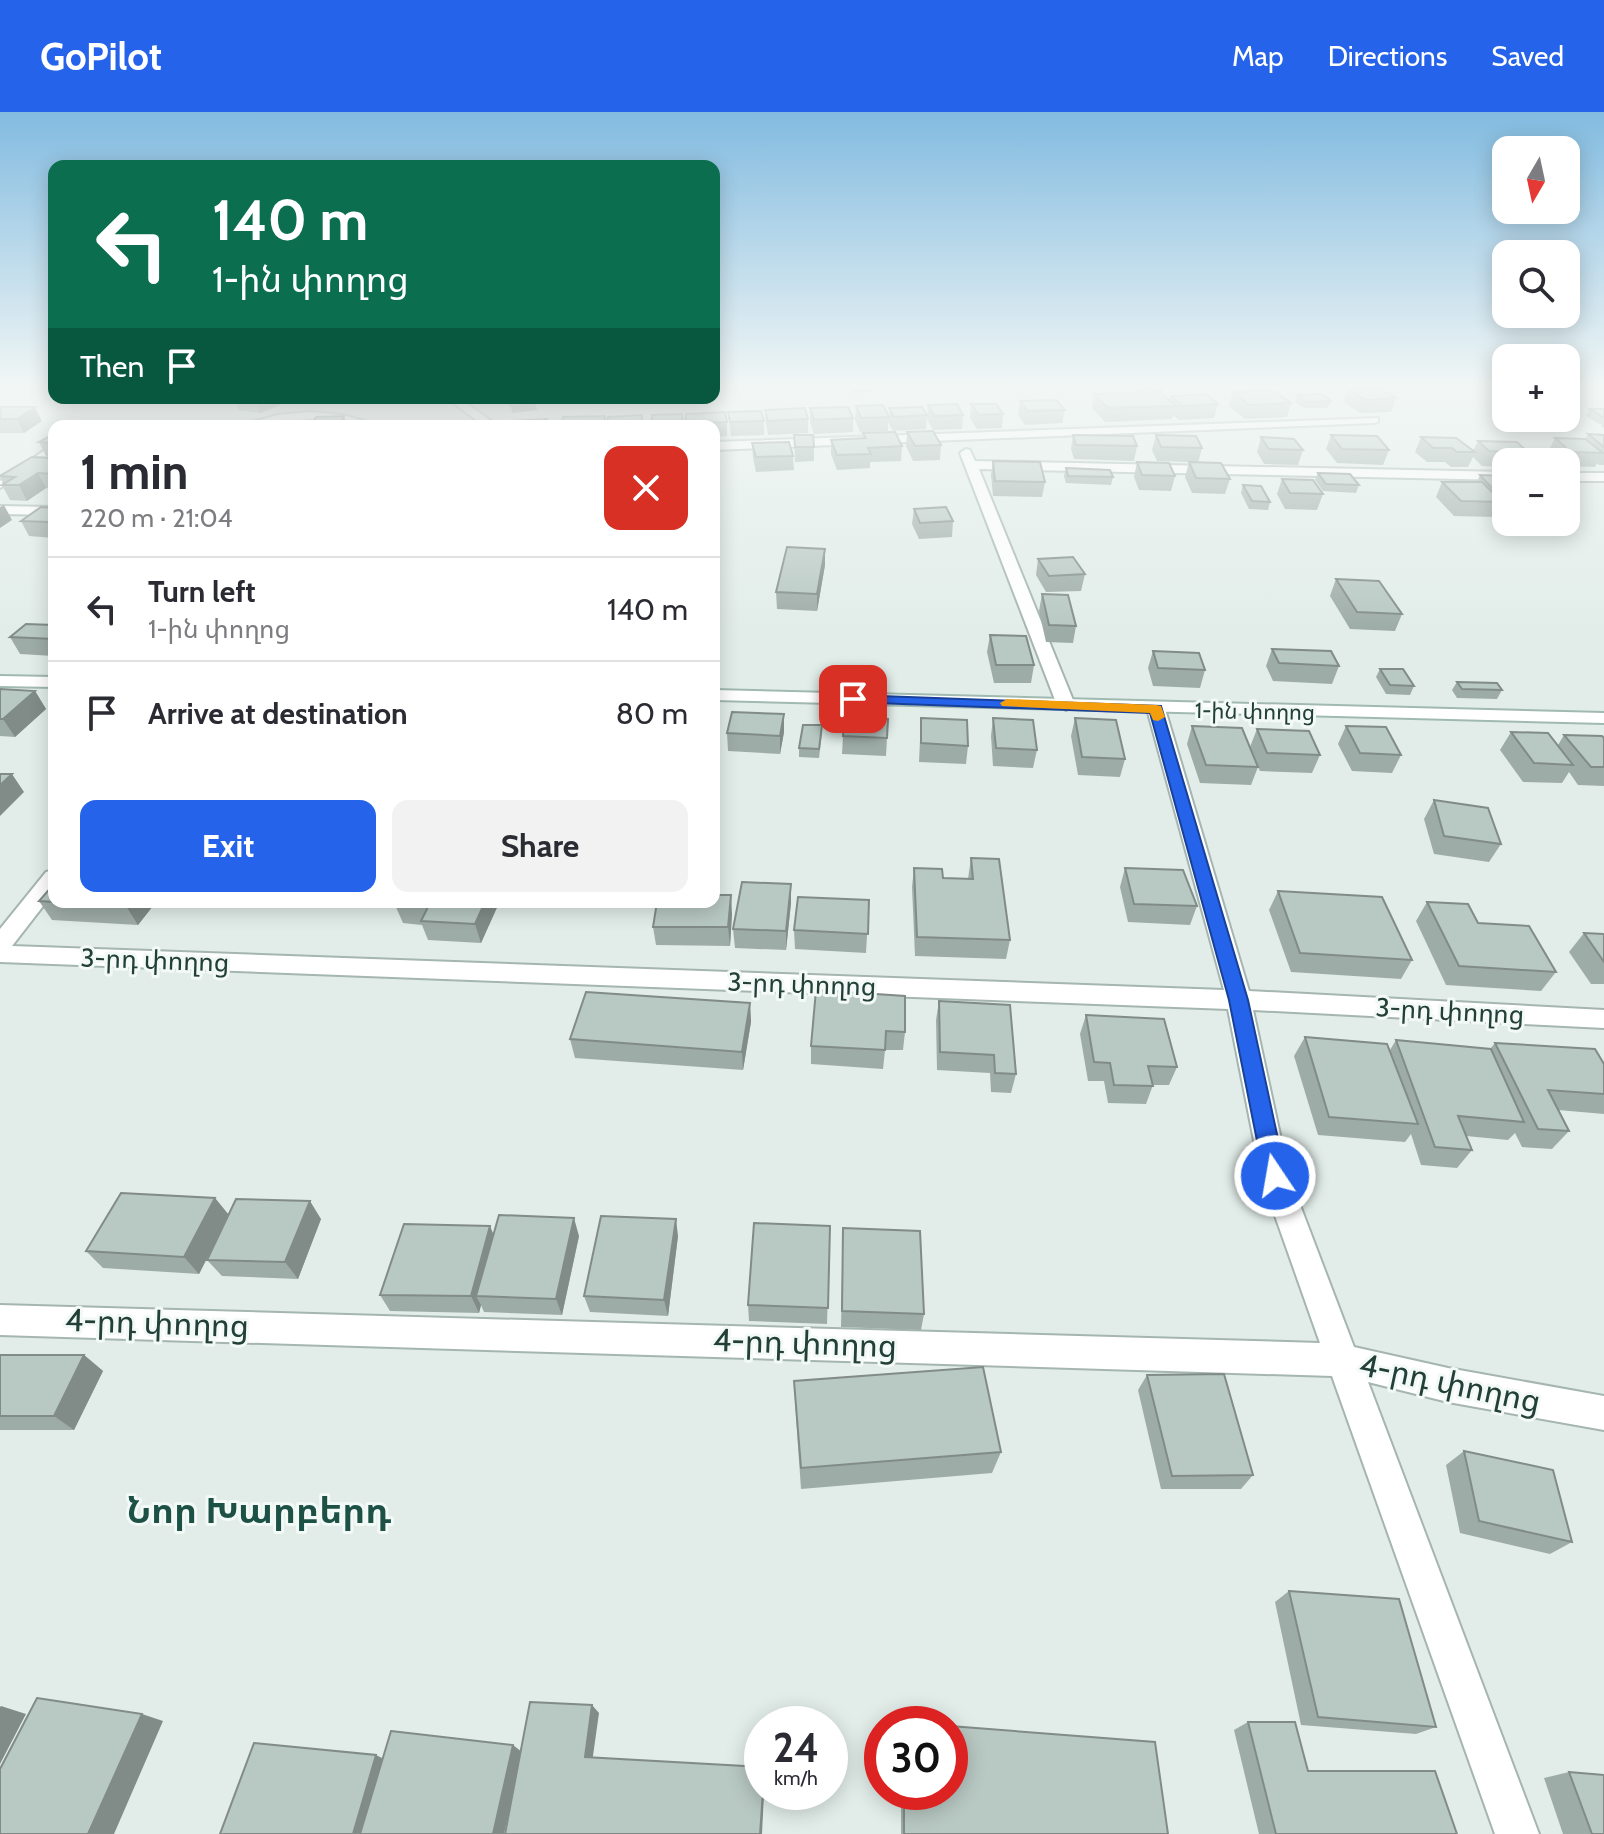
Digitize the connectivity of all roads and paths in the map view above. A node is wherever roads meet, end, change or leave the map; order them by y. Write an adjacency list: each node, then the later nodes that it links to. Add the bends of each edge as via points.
1 (23, 469): 7 (lane)
2 (973, 469): 13 (street)
3 (1183, 469): 4 (street)
4 (1492, 476)
5 (1580, 477): 6 (street)
6 (1604, 477)
7 (0, 485)
8 (0, 510): 9 (street)
9 (48, 511)
10 (0, 681): 11 (street)
11 (48, 682)
12 (720, 695): 13 (street, 1-ին փողոց)
13 (1066, 705): 14 (street, 1-ին փողոց)
14 (1156, 709): 15 (street, 1-ին փողոց); 19 (street)
15 (1604, 718)
16 (48, 885): 17 (street)
17 (0, 945)
18 (0, 954): 19 (street, 3-րդ փողոց)
19 (1239, 1000): 20 (street, 3-րդ փողոց); 22 (street, via 1275,1176)
20 (1604, 1019)
21 (0, 1320): 22 (street, 4-րդ փողոց)
22 (1341, 1360): 23 (street, 4-րդ փողոց); 24 (street)
23 (1604, 1413)
24 (1517, 1834)

